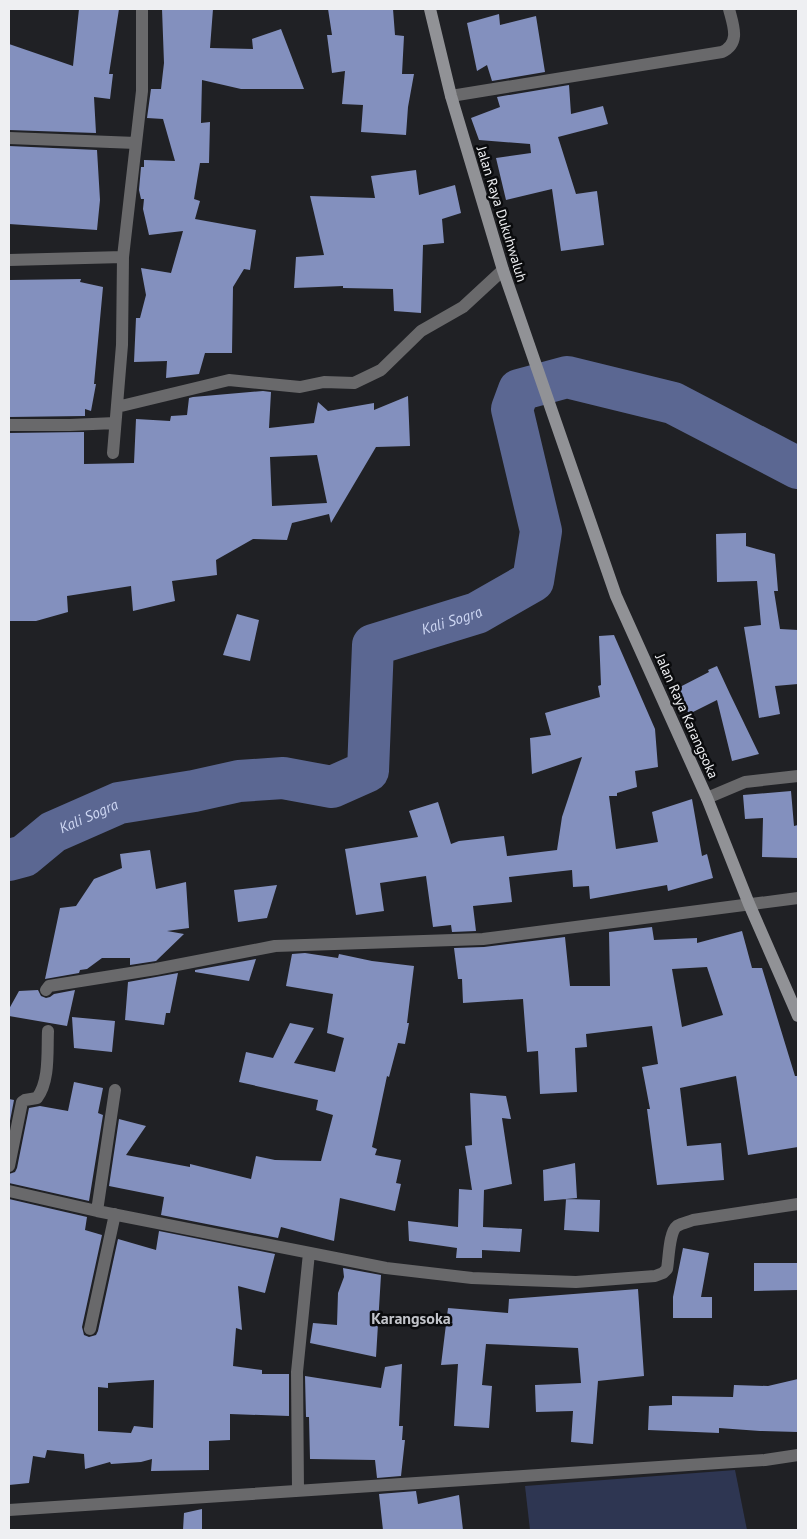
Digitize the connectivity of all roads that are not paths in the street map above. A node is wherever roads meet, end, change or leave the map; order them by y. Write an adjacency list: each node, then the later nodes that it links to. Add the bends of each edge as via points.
1 (142, 9): 6 (street, via 142,91)
2 (430, 9): 4 (main road, Jalan Raya Dukuhwaluh)
3 (729, 9): 4 (street, via 734,42 722,52)
4 (451, 96): 9 (main road, Jalan Raya Dukuhwaluh)
5 (9, 138): 6 (street)
6 (136, 143): 7 (street)
7 (123, 257): 8 (street); 10 (street, via 122,345)
8 (9, 260)
9 (503, 270): 10 (street, via 463,306 421,331 381,370 354,382 324,382 300,387 229,380); 13 (main road, Jalan Raya Dukuhwaluh)
10 (116, 407): 11 (street)
11 (115, 423): 12 (street); 14 (street)
12 (9, 425)
13 (556, 425): 16 (main road, Jalan Raya Karangsoka, via 616,596)
14 (113, 453)
15 (798, 776): 16 (street, via 745,782)
16 (707, 798): 18 (main road, Jalan Raya Karangsoka)
17 (798, 898): 18 (street)
18 (749, 904): 19 (street, via 483,939 275,946 49,986); 20 (main road, Jalan Raya Karangsoka)
19 (46, 990)
20 (798, 1016)
21 (48, 1031): 23 (street, via 43,1088 37,1098 22,1102)
22 (115, 1090): 26 (street)
23 (9, 1166)
24 (9, 1191): 26 (street)
25 (798, 1204): 28 (street, via 680,1224 672,1234 667,1269 655,1276 576,1282 472,1278 386,1268)
26 (97, 1211): 27 (street)
27 (115, 1214): 28 (street); 29 (street)
28 (309, 1253): 31 (street, via 297,1372)
29 (90, 1329)
30 (798, 1455): 31 (street, via 765,1460)
31 (298, 1491): 32 (street)
32 (9, 1510)

